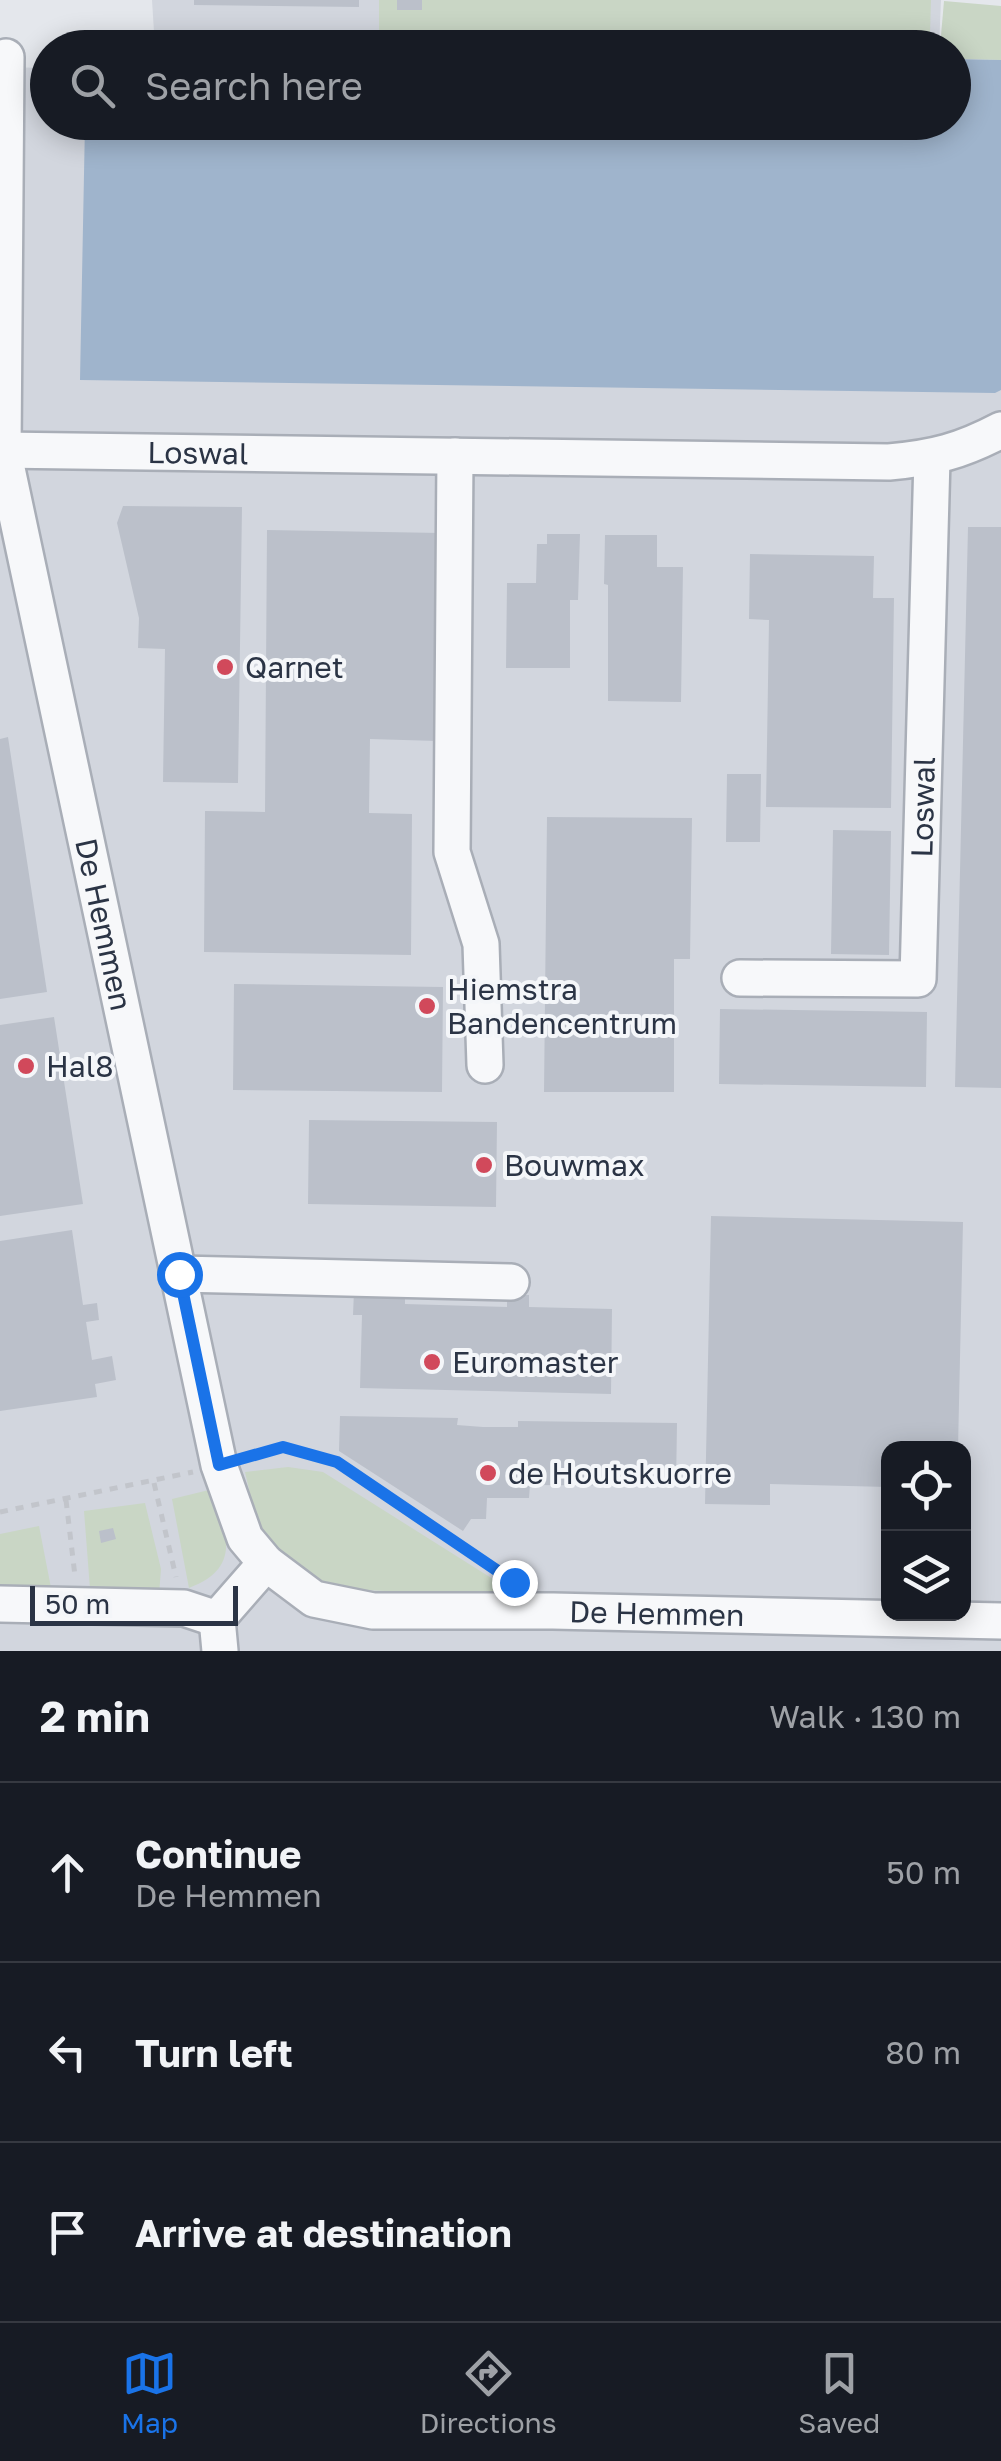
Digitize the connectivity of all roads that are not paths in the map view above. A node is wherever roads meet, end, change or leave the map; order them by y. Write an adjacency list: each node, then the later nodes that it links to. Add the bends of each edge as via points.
1 (6, 58): 3 (street, De Hemmen)
2 (1001, 430): 4 (street, Loswal)
3 (2, 450): 5 (street, Loswal); 9 (street, De Hemmen)
4 (948, 454): 5 (street, Loswal, via 889,462); 6 (street, Loswal); 7 (street, Loswal, via 918,980)
5 (455, 456): 8 (street, via 452,852 481,944)
6 (1001, 456)
7 (740, 978)
8 (485, 1065)
9 (179, 1274): 10 (street); 11 (street, De Hemmen, via 219,1465 245,1538)
10 (511, 1282)
11 (266, 1564): 13 (street, De Hemmen, via 314,1599 373,1611); 14 (street)
12 (0, 1604): 14 (street, via 184,1608)
13 (1001, 1621)
14 (219, 1635)

